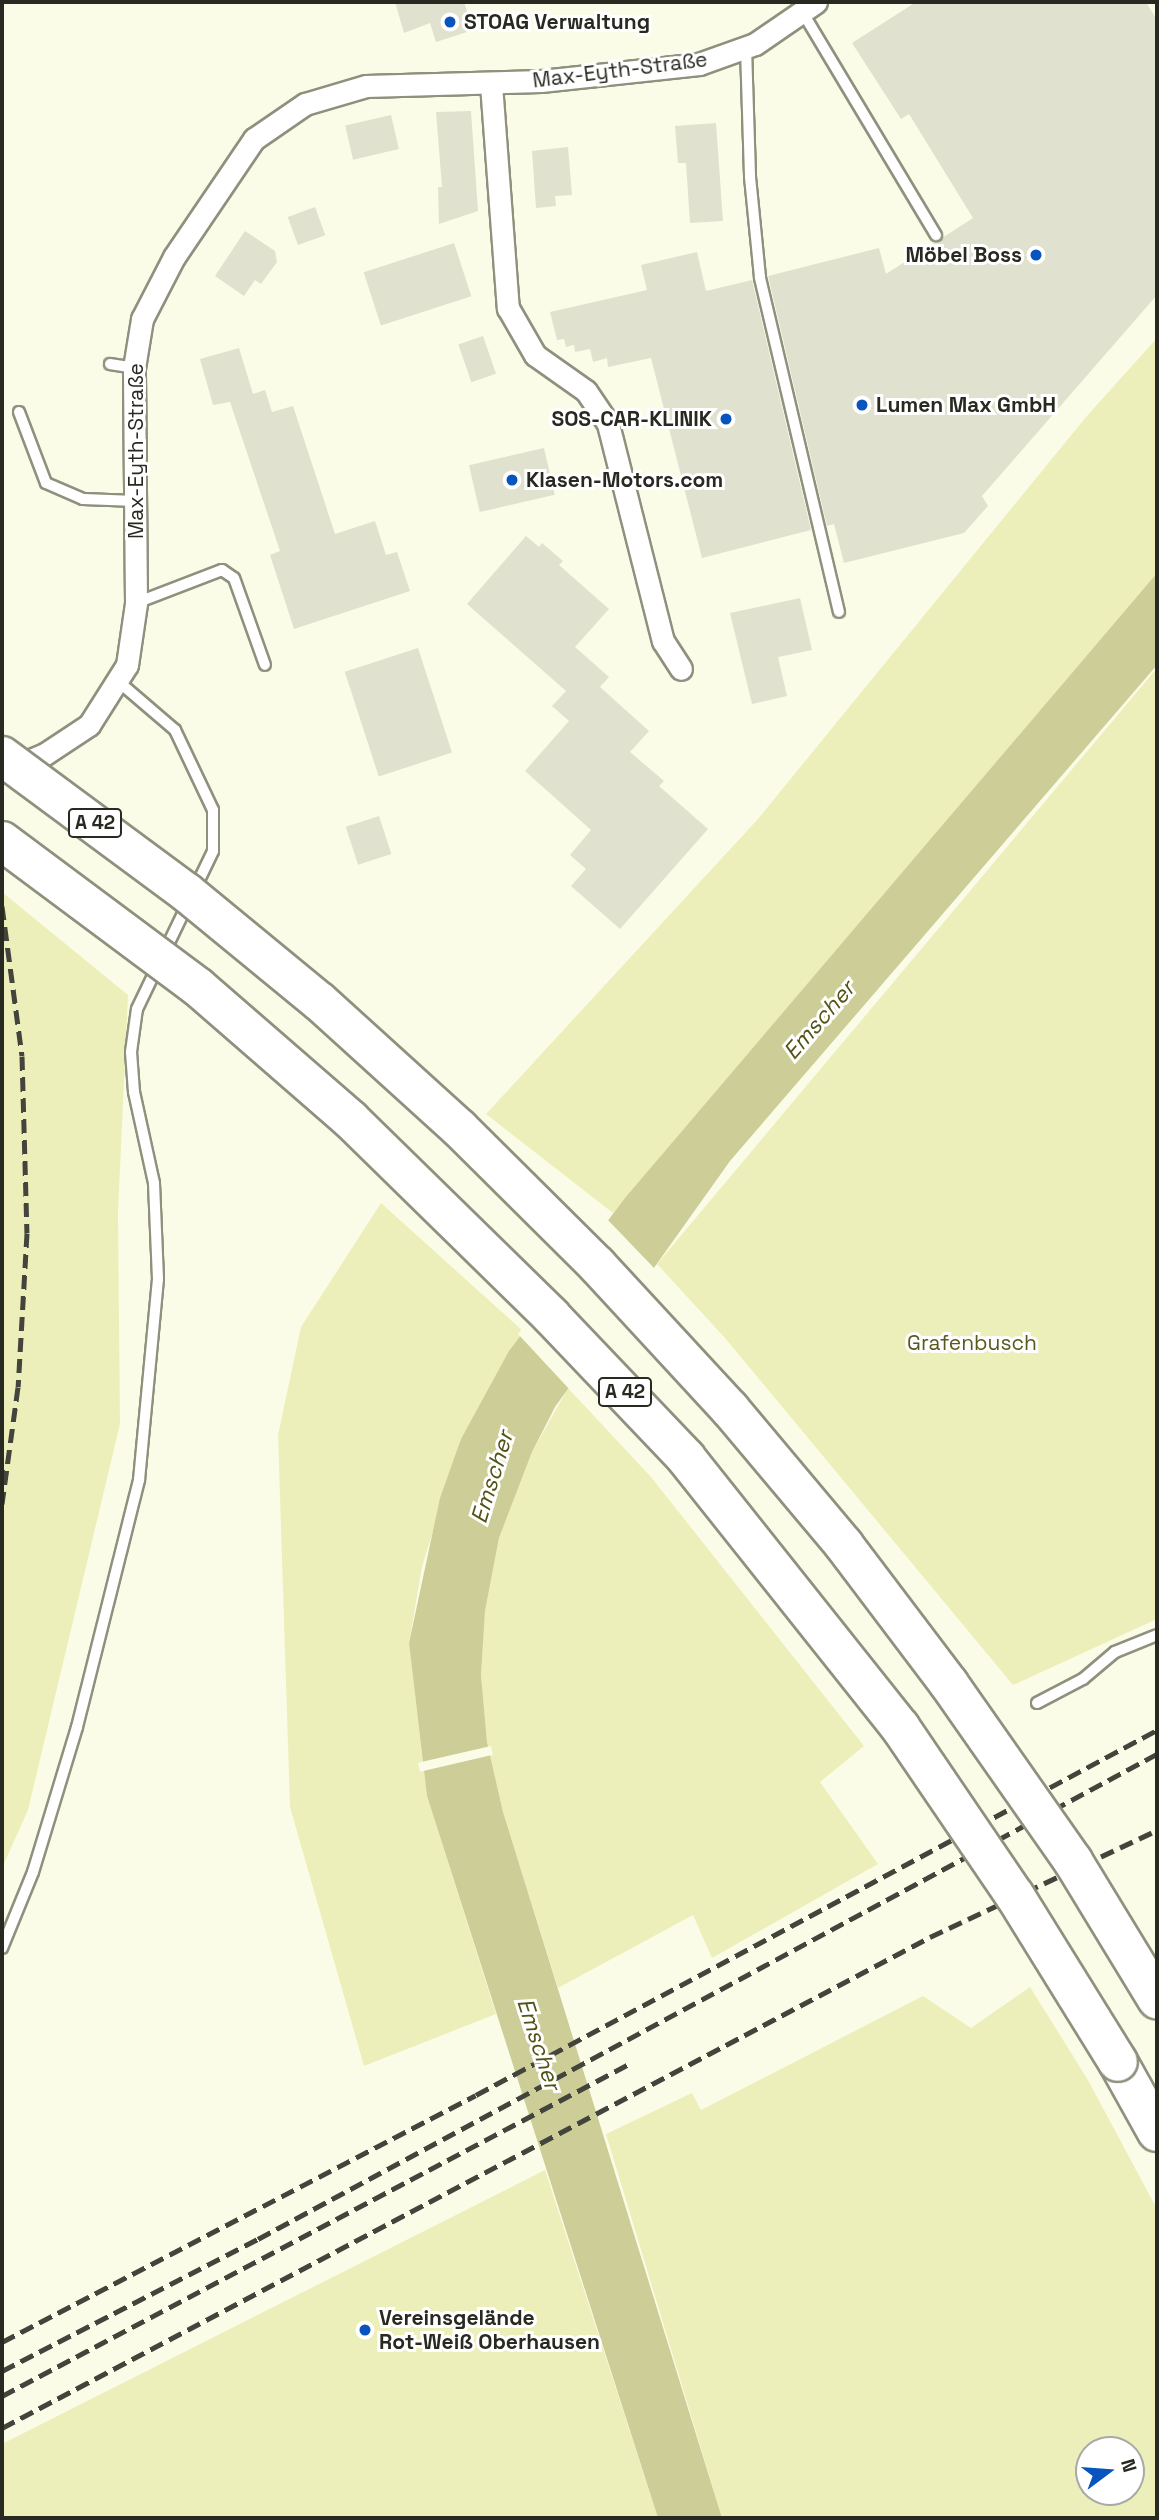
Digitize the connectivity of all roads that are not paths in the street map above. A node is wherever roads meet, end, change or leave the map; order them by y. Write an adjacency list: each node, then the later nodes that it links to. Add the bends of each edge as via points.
1 (810, 7): 2 (street, Max-Eyth-Straße); 4 (lane)
2 (747, 48): 3 (street, Max-Eyth-Straße, via 699,64); 10 (lane, via 750,177 760,278)
3 (491, 84): 6 (street, Max-Eyth-Straße, via 366,86 328,95 270,127 230,169 147,303); 12 (street, via 508,308 535,355 586,391 608,424 663,641)
4 (936, 235)
5 (110, 364): 6 (lane)
6 (134, 368): 8 (street, Max-Eyth-Straße)
7 (19, 412): 8 (lane, via 46,483 83,499)
8 (136, 501): 9 (street, Max-Eyth-Straße)
9 (136, 603): 11 (lane, via 222,570 234,578); 13 (street, Max-Eyth-Straße, via 134,635)
10 (839, 612)
11 (265, 664)
12 (681, 669)
13 (119, 682): 15 (street, Max-Eyth-Straße, via 89,725 45,754); 19 (lane, via 175,730 213,810 213,851 137,1009 131,1052 134,1092 154,1183 158,1279 139,1480 81,1714 33,1872)
14 (2, 756): 20 (highway, A 42, bridge, via 186,892 320,1002 460,1129 597,1265 730,1409 892,1609 1014,1774)
15 (2, 772)
16 (2, 841): 21 (highway, A 42, bridge, via 198,987 351,1120 541,1306 686,1458 900,1727 1015,1896)
17 (1157, 1636): 18 (lane, via 1115,1652 1083,1679)
18 (1037, 1703)
19 (2, 1948)
20 (1157, 1999)
21 (1157, 2132)

